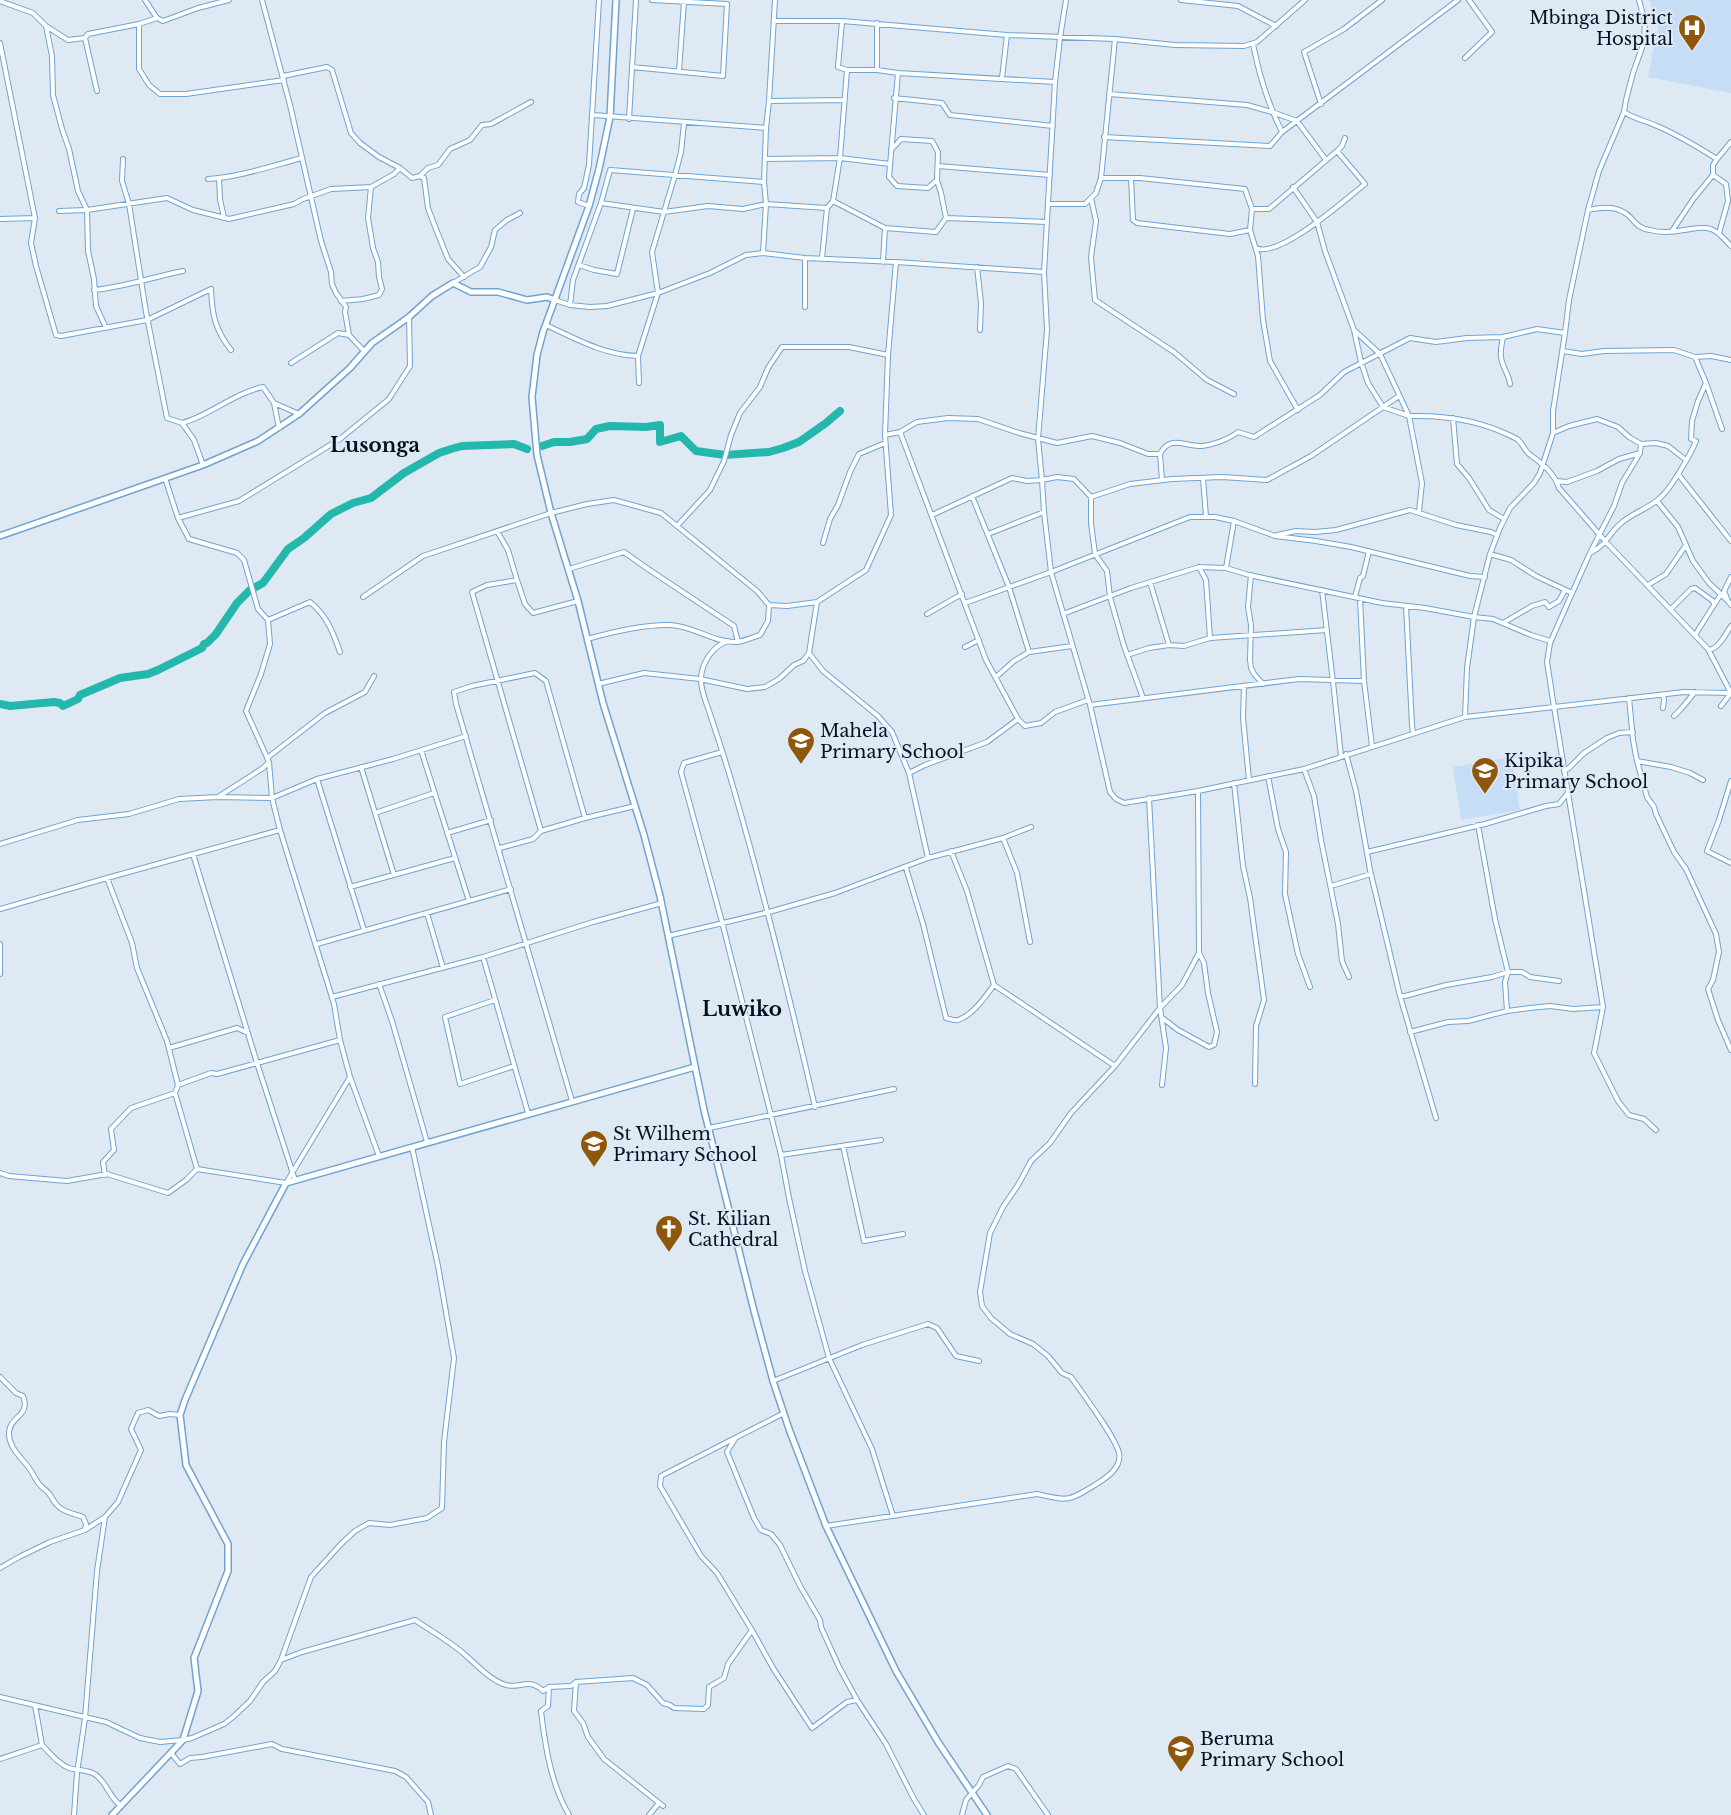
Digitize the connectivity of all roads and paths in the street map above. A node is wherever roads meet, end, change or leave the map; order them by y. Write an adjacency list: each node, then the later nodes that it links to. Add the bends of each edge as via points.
1 (145, 0): 18 (street)
2 (229, 0): 18 (street, via 163,21)
3 (262, 0): 37 (street)
4 (599, 0): 49 (street)
5 (616, 0): 50 (main road)
6 (636, 0): 32 (street)
7 (652, 0): 17 (street)
8 (775, 0): 19 (street)
9 (1066, 0): 27 (street)
10 (1181, 0): 24 (street, via 1238,6)
11 (1305, 0): 24 (street)
12 (1382, 0): 46 (street, via 1344,29 1304,52)
13 (1458, 0): 46 (street)
14 (1469, 0): 31 (street, via 1492,32)
15 (1639, 0): 48 (street, via 1646,34)
16 (0, 1): 23 (street, via 33,13)
17 (684, 2): 35 (street); 35 (street, via 727,4 723,76)
18 (158, 18): 22 (street)
19 (774, 21): 20 (street); 44 (street)
20 (842, 21): 21 (street); 33 (street, via 838,67)
21 (877, 23): 25 (street); 34 (street)
22 (139, 24): 26 (street, via 88,34); 37 (street, via 139,69 149,85 160,94 186,94)
23 (46, 26): 26 (street, via 68,40); 94 (street, via 52,56 53,95 70,149 78,191)
24 (1276, 26): 30 (street)
25 (1007, 35): 27 (street); 38 (street)
26 (85, 38): 40 (street)
27 (1060, 38): 28 (street); 39 (street)
28 (1115, 39): 30 (street, via 1175,45); 41 (street)
29 (0, 43): 99 (street)
30 (1253, 44): 47 (street)
31 (1465, 58)
32 (632, 68): 35 (street); 51 (street)
33 (847, 70): 34 (street); 43 (street)
34 (877, 70): 36 (street)
35 (679, 71)
36 (898, 73): 38 (street); 42 (street)
37 (283, 78): 62 (street); 70 (street, via 328,67 332,70 351,133 360,143)
38 (1002, 78): 39 (street)
39 (1056, 82): 54 (street)
40 (97, 91)
41 (1109, 94): 47 (street, via 1248,105); 57 (street)
42 (894, 98): 54 (street, via 942,103 950,115); 60 (street)
43 (844, 100): 44 (street); 63 (street)
44 (769, 101): 55 (street)
45 (531, 102): 74 (street, via 492,124 482,125 470,140 450,149 438,165 428,168)
46 (1321, 104): 52 (street)
47 (1272, 112): 52 (street); 56 (street)
48 (1624, 112): 66 (street, via 1676,135); 95 (street, via 1599,171)
49 (593, 115): 50 (street); 90 (street, via 586,184 578,194 578,202)
50 (610, 117): 51 (street); 90 (main road)
51 (629, 119): 53 (street)
52 (1297, 121): 56 (street); 67 (street)
53 (684, 123): 55 (street); 71 (street)
54 (1053, 126): 72 (street)
55 (766, 128): 65 (street)
56 (1282, 132): 57 (street, via 1270,146)
57 (1104, 137): 76 (street)
58 (1345, 138): 61 (street)
59 (1731, 142): 66 (street)
60 (891, 150): 68 (street); 69 (street, via 901,139 932,142 938,152)
61 (1338, 151): 67 (street); 104 (street, via 1365,184)
62 (302, 158): 75 (street); 83 (street)
63 (840, 158): 65 (street); 68 (street); 85 (street)
64 (123, 159): 86 (street, via 122,181)
65 (766, 159): 80 (street)
66 (1717, 159): 73 (street)
67 (1326, 160): 82 (street)
68 (890, 164): 79 (street, via 889,177 897,186 928,188)
69 (938, 166): 72 (street); 79 (street)
70 (400, 168): 74 (street, via 412,178); 81 (street)
71 (675, 175): 80 (street); 87 (street, via 610,170); 97 (street)
72 (1050, 175): 89 (street)
73 (1713, 175): 107 (street); 108 (street, via 1726,184 1728,201)
74 (420, 176): 120 (street, via 424,178 428,208 448,259)
75 (219, 178): 78 (street); 100 (street)
76 (1101, 178): 77 (street); 84 (street)
77 (1131, 178): 93 (street, via 1245,189); 106 (street, via 1133,220 1136,223 1230,234)
78 (208, 179)
79 (937, 180): 101 (street)
80 (764, 182): 88 (street)
81 (372, 187): 83 (street, via 331,189); 126 (street, via 368,218 382,290 379,295)
82 (1294, 187): 93 (street, via 1269,209); 104 (street)
83 (312, 196): 100 (street, via 294,204); 126 (street, via 332,284)
84 (1091, 198): 89 (street, via 1084,204); 151 (street, via 1096,221 1091,257 1095,300 1174,352 1207,380)
85 (833, 201): 91 (street); 105 (street)
86 (129, 204): 94 (street); 100 (street, via 167,198 193,210); 121 (street)
87 (601, 204): 92 (street); 116 (street)
88 (766, 204): 91 (street); 97 (street, via 743,209 708,206); 111 (street)
89 (1048, 204): 103 (street)
90 (589, 206): 125 (main road)
91 (827, 208): 113 (street)
92 (633, 209): 97 (street); 116 (street, via 617,274)
93 (1252, 209): 106 (street)
94 (87, 210): 96 (street); 123 (street, via 88,251)
95 (1588, 210): 107 (street, via 1606,206 1628,215 1640,227); 135 (street)
96 (59, 211)
97 (664, 212): 124 (street, via 652,252)
98 (520, 214): 120 (street, via 495,230 491,247 480,267)
99 (35, 218): 102 (street); 132 (street, via 32,242 36,266 56,335)
100 (224, 218)
101 (946, 218): 103 (street); 105 (street, via 936,232)
102 (0, 219)
103 (1047, 222): 119 (street)
104 (1318, 222): 110 (street, via 1276,246); 134 (street)
105 (885, 228): 114 (street)
106 (1250, 230): 110 (street)
107 (1672, 231): 108 (street, via 1707,228)
108 (1719, 233): 109 (street)
109 (1731, 246)
110 (1256, 248): 155 (street, via 1270,361)
111 (763, 253): 112 (street); 124 (street, via 746,255)
112 (805, 258): 113 (street); 128 (street)
113 (822, 258): 114 (street)
114 (883, 262): 115 (street)
115 (896, 262): 117 (street); 142 (street)
116 (579, 265): 127 (street, via 573,280)
117 (977, 267): 119 (street); 133 (street)
118 (183, 271): 121 (street)
119 (1044, 272): 165 (street, via 1047,330)
120 (464, 277): 122 (street)
121 (142, 280): 123 (street, via 121,287); 130 (street)
122 (453, 283): 125 (main road, via 471,292 498,292 527,300 547,297); 129 (main road, via 432,296)
123 (94, 290): 132 (street, via 96,306)
124 (658, 293): 127 (street, via 607,306); 143 (street)
125 (555, 300): 127 (street); 131 (main road)
126 (342, 301): 136 (street)
127 (570, 305)
128 (805, 307)
129 (410, 317): 139 (main road); 187 (street, via 410,366 389,399 340,439 239,501)
130 (147, 320): 132 (street); 138 (street, via 211,289 212,314); 159 (street, via 167,418)
131 (546, 325): 143 (street, via 592,347 621,356); 182 (main road, via 537,355 532,397 537,455)
132 (106, 328)
133 (980, 330)
134 (1354, 330): 141 (street); 146 (street)
135 (1565, 333): 137 (street, via 1538,329); 140 (street)
136 (350, 334): 139 (street); 147 (street, via 338,333)
137 (1503, 337): 141 (street, via 1436,342 1410,338); 150 (street, via 1500,354)
138 (232, 350)
139 (364, 351): 156 (main road)
140 (1562, 351): 144 (street, via 1582,354 1674,350); 163 (street, via 1552,411)
141 (1380, 354): 146 (street); 152 (street)
142 (888, 355): 164 (street); 190 (street, via 850,347 782,347 760,387 740,413 724,461 710,490)
143 (638, 356): 148 (street)
144 (1695, 357): 145 (street); 149 (street)
145 (1731, 360)
146 (1361, 362): 154 (street); 155 (street)
147 (291, 363)
148 (639, 383)
149 (1706, 383): 161 (street); 170 (street, via 1692,421 1691,439 1696,441)
150 (1510, 384)
151 (1234, 394)
152 (1399, 396): 154 (street); 157 (street)
153 (274, 403): 156 (street); 159 (street, via 263,387); 160 (street)
154 (1383, 407): 157 (street); 175 (street, via 1312,456 1267,480)
155 (1298, 410): 169 (street, via 1254,437 1238,432 1231,438 1201,446 1174,442 1163,448)
156 (299, 414): 160 (main road)
157 (1408, 416): 158 (street); 184 (street, via 1422,483)
158 (1453, 418): 171 (street, via 1519,440 1526,452); 188 (street, via 1457,464 1489,510)
159 (182, 423): 172 (street, via 194,440)
160 (279, 428): 172 (main road)
161 (1722, 428)
162 (900, 432): 164 (street); 165 (street, via 917,422 978,419); 185 (street)
163 (1553, 433): 167 (street, via 1597,419 1618,427); 171 (street)
164 (885, 435): 166 (street)
165 (1038, 438): 169 (street, via 1057,443 1092,436 1148,454); 176 (street)
166 (885, 443): 199 (street, via 858,454); 227 (street, via 891,515 866,570)
167 (1641, 444): 168 (street); 170 (street, via 1668,446)
168 (1640, 453): 178 (street, via 1566,482); 194 (street, via 1622,483)
169 (1160, 454): 177 (street)
170 (1686, 460): 173 (street)
171 (1543, 464): 178 (street); 188 (street, via 1534,483)
172 (203, 465): 174 (main road)
173 (1678, 474): 181 (street); 197 (street)
174 (165, 478): 187 (street); 195 (main road)
175 (1203, 478): 177 (street); 186 (street)
176 (1042, 480): 179 (street, via 1012,478); 180 (street, via 1056,477 1074,479); 183 (street)
177 (1162, 480): 180 (street, via 1130,484)
178 (1557, 482): 194 (street)
179 (972, 496): 185 (street); 192 (street)
180 (1092, 497): 202 (street)
181 (1657, 501): 198 (street, via 1629,517); 200 (street, via 1678,527)
182 (551, 512): 190 (street, via 614,500 661,513); 191 (street); 207 (main road)
183 (1044, 512): 192 (street); 208 (street)
184 (1418, 512): 193 (street); 196 (street, via 1410,510 1336,530 1296,531)
185 (932, 515): 218 (street)
186 (1206, 517): 189 (street); 202 (street, via 1190,517)
187 (178, 518): 237 (street, via 189,539 237,553 244,560 258,608)
188 (1504, 519): 193 (street)
189 (1234, 521): 196 (street); 206 (street)
190 (677, 526): 230 (street, via 757,590)
191 (497, 531): 212 (street, via 508,550); 221 (street, via 423,556)
192 (988, 534): 215 (street)
193 (1497, 535): 203 (street)
194 (1600, 535): 198 (street); 204 (street)
195 (0, 536)
196 (1274, 536): 201 (street, via 1316,540)
197 (1731, 540)
198 (1606, 542): 204 (street); 214 (street)
199 (823, 543)
200 (1686, 545): 214 (street, via 1666,574); 220 (street, via 1693,561)
201 (1369, 551): 210 (street); 223 (street)
202 (1095, 554): 208 (street); 222 (street, via 1107,571)
203 (1490, 554): 210 (street); 217 (street, via 1511,560)
204 (1589, 556): 219 (street)
205 (1199, 566): 206 (street); 213 (street); 243 (street, via 1206,580)
206 (1226, 568): 209 (street)
207 (569, 569): 225 (main road); 248 (street, via 624,552 734,626)
208 (1051, 572): 215 (street); 235 (street)
209 (1251, 575): 216 (street); 242 (street)
210 (1485, 577): 236 (street)
211 (1731, 577): 226 (street, via 1724,591)
212 (517, 580): 225 (street, via 525,604 533,613); 261 (street, via 472,592)
213 (1150, 582): 222 (street); 249 (street)
214 (1648, 585): 233 (street)
215 (1009, 587): 228 (street); 254 (street)
216 (1322, 590): 223 (street); 240 (street)
217 (1565, 590): 219 (street); 238 (street, via 1559,601 1549,606 1545,602 1532,606)
218 (962, 594): 228 (street); 234 (street)
219 (1572, 594): 247 (street)
220 (1721, 594): 226 (street); 229 (street)
221 (362, 597)
222 (1110, 597): 235 (street); 256 (street)
223 (1355, 597): 224 (street)
224 (1360, 598): 232 (street); 260 (street)
225 (578, 601): 244 (main road)
226 (1728, 601): 231 (street)
227 (818, 602): 230 (street); 255 (street)
228 (965, 603): 246 (street)
229 (1714, 604): 233 (street, via 1695,588); 241 (street)
230 (769, 605): 248 (street, via 768,621 760,635)
231 (1731, 605)
232 (1406, 606): 236 (street); 280 (street)
233 (1670, 609): 241 (street)
234 (927, 614)
235 (1063, 614): 250 (street)
236 (1474, 617): 238 (street); 277 (street)
237 (268, 620): 253 (street, via 310,602 332,628); 287 (street, via 270,644 246,711)
238 (1503, 623): 247 (street)
239 (1731, 626): 252 (street, via 1714,650)
240 (1327, 630): 242 (street); 262 (street)
241 (1695, 634): 252 (street)
242 (1250, 635): 243 (street); 264 (street, via 1251,668)
243 (1210, 638): 249 (street, via 1184,646)
244 (587, 639): 245 (street, via 619,631 670,625); 263 (main road)
245 (729, 640): 248 (street); 259 (street, via 710,652)
246 (979, 640): 251 (street); 258 (street)
247 (1550, 641): 274 (street, via 1547,662)
248 (738, 642)
249 (1169, 645): 256 (street)
250 (1072, 646): 254 (street); 271 (street)
251 (965, 647)
252 (1709, 650): 267 (street)
253 (340, 652)
254 (1029, 652): 258 (street)
255 (809, 653): 259 (street, via 803,661 765,687 747,689); 292 (street, via 823,671 878,716 892,732)
256 (1127, 655): 269 (street)
257 (374, 676): 287 (street, via 366,692 325,713)
258 (996, 677): 278 (street)
259 (700, 679): 263 (street, via 644,673); 284 (street)
260 (1364, 681): 262 (street); 282 (street)
261 (497, 682): 281 (street, via 454,692); 307 (street, via 536,673 546,681); 312 (street)
262 (1333, 682): 264 (street, via 1299,680); 286 (street)
263 (598, 684): 305 (main road)
264 (1263, 684): 265 (street)
265 (1244, 686): 269 (street); 295 (street, via 1243,718)
266 (1695, 692): 267 (street); 268 (street); 276 (street)
267 (1731, 693): 273 (street)
268 (1663, 694): 270 (street); 275 (street)
269 (1143, 698): 272 (street)
270 (1629, 698): 274 (street); 279 (street)
271 (1088, 700): 272 (street); 278 (street, via 1055,712 1041,723 1025,726)
272 (1090, 705): 304 (street, via 1110,792 1124,803)
273 (1721, 706)
274 (1554, 707): 277 (street); 291 (street)
275 (1663, 708)
276 (1674, 716)
277 (1465, 717): 280 (street)
278 (1018, 719): 292 (street, via 986,742)
279 (1633, 732): 288 (street); 291 (street, via 1607,738)
280 (1414, 733): 282 (street)
281 (466, 736): 283 (street); 308 (street)
282 (1372, 746): 285 (street)
283 (421, 750): 289 (street); 300 (street)
284 (722, 752): 334 (street); 335 (street, via 684,762 681,772)
285 (1346, 754): 286 (street); 318 (street)
286 (1340, 756): 290 (street)
287 (268, 760): 302 (street, via 264,768); 303 (street)
288 (1637, 761): 296 (street, via 1671,767); 363 (street, via 1647,797 1716,934 1719,952 1708,989)
289 (361, 767): 294 (street); 306 (street)
290 (1304, 769): 293 (street); 327 (street, via 1314,796)
291 (1564, 771): 301 (street)
292 (909, 773): 321 (street)
293 (1268, 776): 295 (street); 351 (street, via 1278,830 1286,852 1286,894 1298,954)
294 (317, 779): 303 (street); 328 (street)
295 (1249, 780): 298 (street)
296 (1703, 780)
297 (1731, 781): 322 (street, via 1707,851)
298 (1234, 784): 299 (street); 369 (street, via 1264,1000 1256,1026)
299 (1198, 791): 304 (street); 342 (street)
300 (434, 793): 306 (street); 313 (street)
301 (1567, 794): 309 (street, via 1560,804); 355 (street)
302 (218, 797): 303 (street); 315 (street, via 179,799 129,814 78,820)
303 (272, 798): 311 (street)
304 (1149, 798): 356 (street)
305 (635, 806): 307 (street); 331 (main road)
306 (375, 813): 325 (street)
307 (585, 818): 312 (street)
308 (491, 820): 313 (street); 316 (street)
309 (1478, 825): 318 (street); 345 (street)
310 (1031, 827): 314 (street)
311 (280, 830): 319 (street); 341 (street)
312 (541, 831): 316 (street, via 533,838)
313 (447, 833): 320 (street)
314 (1003, 838): 317 (street); 338 (street, via 1017,872)
315 (0, 844)
316 (500, 848): 329 (street)
317 (951, 851): 321 (street); 350 (street, via 967,891)
318 (1367, 852): 324 (street)
319 (194, 854): 326 (street); 360 (street)
320 (455, 858): 325 (street); 330 (street)
321 (928, 858): 323 (street)
322 (1731, 863)
323 (906, 868): 334 (street); 350 (street, via 946,1018 956,1021 966,1016)
324 (1371, 874): 327 (street); 352 (street)
325 (394, 875): 328 (street)
326 (107, 878): 332 (street); 362 (street, via 132,943 137,968)
327 (1331, 886): 347 (street, via 1342,961)
328 (350, 887): 336 (street)
329 (512, 889): 330 (street); 339 (street)
330 (469, 901): 333 (street)
331 (662, 903): 337 (main road); 339 (street)
332 (0, 910)
333 (427, 912): 336 (street); 344 (street)
334 (769, 912): 335 (street); 375 (street)
335 (722, 922): 337 (street); 377 (street)
336 (364, 930): 341 (street)
337 (668, 936): 367 (main road)
338 (1030, 942)
339 (528, 943): 343 (street); 374 (street)
340 (0, 944): 346 (street)
341 (317, 944): 353 (street)
342 (1200, 953): 356 (street, via 1182,985); 358 (street, via 1217,1032 1214,1045 1209,1047)
343 (483, 957): 344 (street); 354 (street)
344 (443, 968): 349 (street)
345 (1508, 972): 348 (street); 352 (street); 357 (street, via 1505,982)
346 (0, 974)
347 (1349, 977)
348 (1559, 981)
349 (379, 984): 353 (street); 382 (street)
350 (994, 985): 366 (street)
351 (1310, 987)
352 (1400, 996): 359 (street)
353 (332, 997): 361 (street)
354 (495, 1000): 365 (street); 365 (street, via 445,1017 460,1084)
355 (1603, 1007): 357 (street, via 1573,1009 1550,1006); 380 (street, via 1594,1053 1628,1115 1644,1119)
356 (1160, 1008): 358 (street); 366 (street)
357 (1507, 1011): 359 (street)
358 (1161, 1017): 371 (street, via 1166,1048)
359 (1410, 1032): 378 (street)
360 (248, 1033): 362 (street, via 237,1028); 364 (street)
361 (340, 1040): 364 (street); 368 (street)
362 (169, 1048): 370 (street)
363 (1731, 1050)
364 (257, 1063): 370 (street, via 211,1073); 389 (street)
365 (514, 1066): 376 (street)
366 (1116, 1066): 401 (street, via 1031,1161 1003,1207 990,1233 980,1292 982,1306 991,1318 1010,1334 1033,1344 1062,1373 1071,1377 1110,1436 1119,1454 1116,1467 1110,1476 1065,1501 1038,1494)
367 (696, 1067): 374 (main road); 379 (main road)
368 (350, 1077): 386 (street); 389 (street)
369 (1256, 1084)
370 (178, 1085): 373 (street)
371 (1162, 1085)
372 (894, 1089): 375 (street)
373 (175, 1093): 387 (street); 390 (street, via 131,1108 111,1129 114,1150 103,1162)
374 (572, 1101): 376 (main road)
375 (815, 1106): 377 (street)
376 (528, 1113): 382 (main road)
377 (770, 1115): 379 (street); 385 (street)
378 (1436, 1118)
379 (709, 1128): 397 (main road)
380 (1656, 1130)
381 (881, 1140): 383 (street)
382 (427, 1142): 384 (main road)
383 (843, 1146): 385 (street); 393 (street, via 864,1240)
384 (412, 1147): 386 (main road); 407 (street, via 454,1358 444,1442 442,1508 427,1518 390,1525 369,1523 341,1544 311,1577)
385 (781, 1155): 394 (street)
386 (379, 1156): 391 (main road)
387 (197, 1169): 390 (street, via 168,1192); 392 (street)
388 (0, 1173): 390 (street, via 67,1181)
389 (292, 1173): 391 (street); 392 (street)
390 (105, 1175)
391 (295, 1180): 392 (main road)
392 (286, 1183): 399 (main road, via 243,1264)
393 (903, 1234)
394 (829, 1358): 395 (street, via 928,1324 937,1328 956,1356); 397 (street); 401 (street, via 872,1449)
395 (979, 1361)
396 (0, 1377): 404 (street, via 23,1396 26,1403 25,1410 9,1429 13,1449 38,1484 50,1494 52,1501 70,1514 83,1517)
397 (773, 1381): 398 (main road)
398 (784, 1413): 400 (street); 403 (main road)
399 (180, 1415): 402 (street, via 160,1416 148,1410 138,1413 131,1430 141,1450 118,1502); 414 (main road, via 186,1465 228,1544 228,1571 194,1658 198,1691)
400 (736, 1437): 406 (street, via 661,1476 660,1486 701,1556 717,1573); 411 (street, via 727,1452 754,1518 761,1530 771,1534 780,1545)
401 (893, 1516): 403 (street)
402 (105, 1517): 404 (street); 413 (street, via 97,1571)
403 (826, 1526): 419 (main road, via 896,1670)
404 (85, 1530): 405 (street, via 50,1542)
405 (0, 1568)
406 (752, 1630): 408 (street, via 728,1664 724,1678 709,1687 708,1705 704,1709 674,1708 663,1703 647,1685 633,1678); 411 (street, via 812,1728 847,1702)
407 (281, 1660): 409 (street, via 415,1620 505,1686 531,1684 538,1685 543,1691); 414 (street, via 250,1701 233,1717 224,1724)
408 (576, 1682): 409 (street, via 571,1686); 420 (street, via 574,1711 588,1737 604,1759)
409 (548, 1687): 426 (street, via 548,1706 541,1711 544,1738 553,1776)
410 (0, 1697): 412 (street)
411 (857, 1700): 428 (street, via 886,1744)
412 (35, 1705): 413 (street); 415 (street)
413 (85, 1718): 414 (street, via 106,1722 140,1738 160,1742); 418 (street)
414 (183, 1740): 416 (main road)
415 (42, 1744): 417 (street); 418 (street, via 54,1758)
416 (171, 1753): 421 (main road); 425 (street, via 180,1764 190,1758 272,1744 282,1749 395,1771 428,1802)
417 (0, 1759)
418 (77, 1770): 421 (street, via 96,1775); 423 (street)
419 (972, 1792): 429 (street); 430 (main road); 431 (street, via 983,1777 1008,1766 1016,1769)
420 (659, 1803): 422 (street); 427 (street)
421 (121, 1806): 424 (main road)
422 (663, 1806)
423 (74, 1815)
424 (112, 1815)
425 (431, 1815)
426 (569, 1815)
427 (650, 1815)
428 (924, 1815)
429 (962, 1815)
430 (987, 1815)
431 (1048, 1815)

